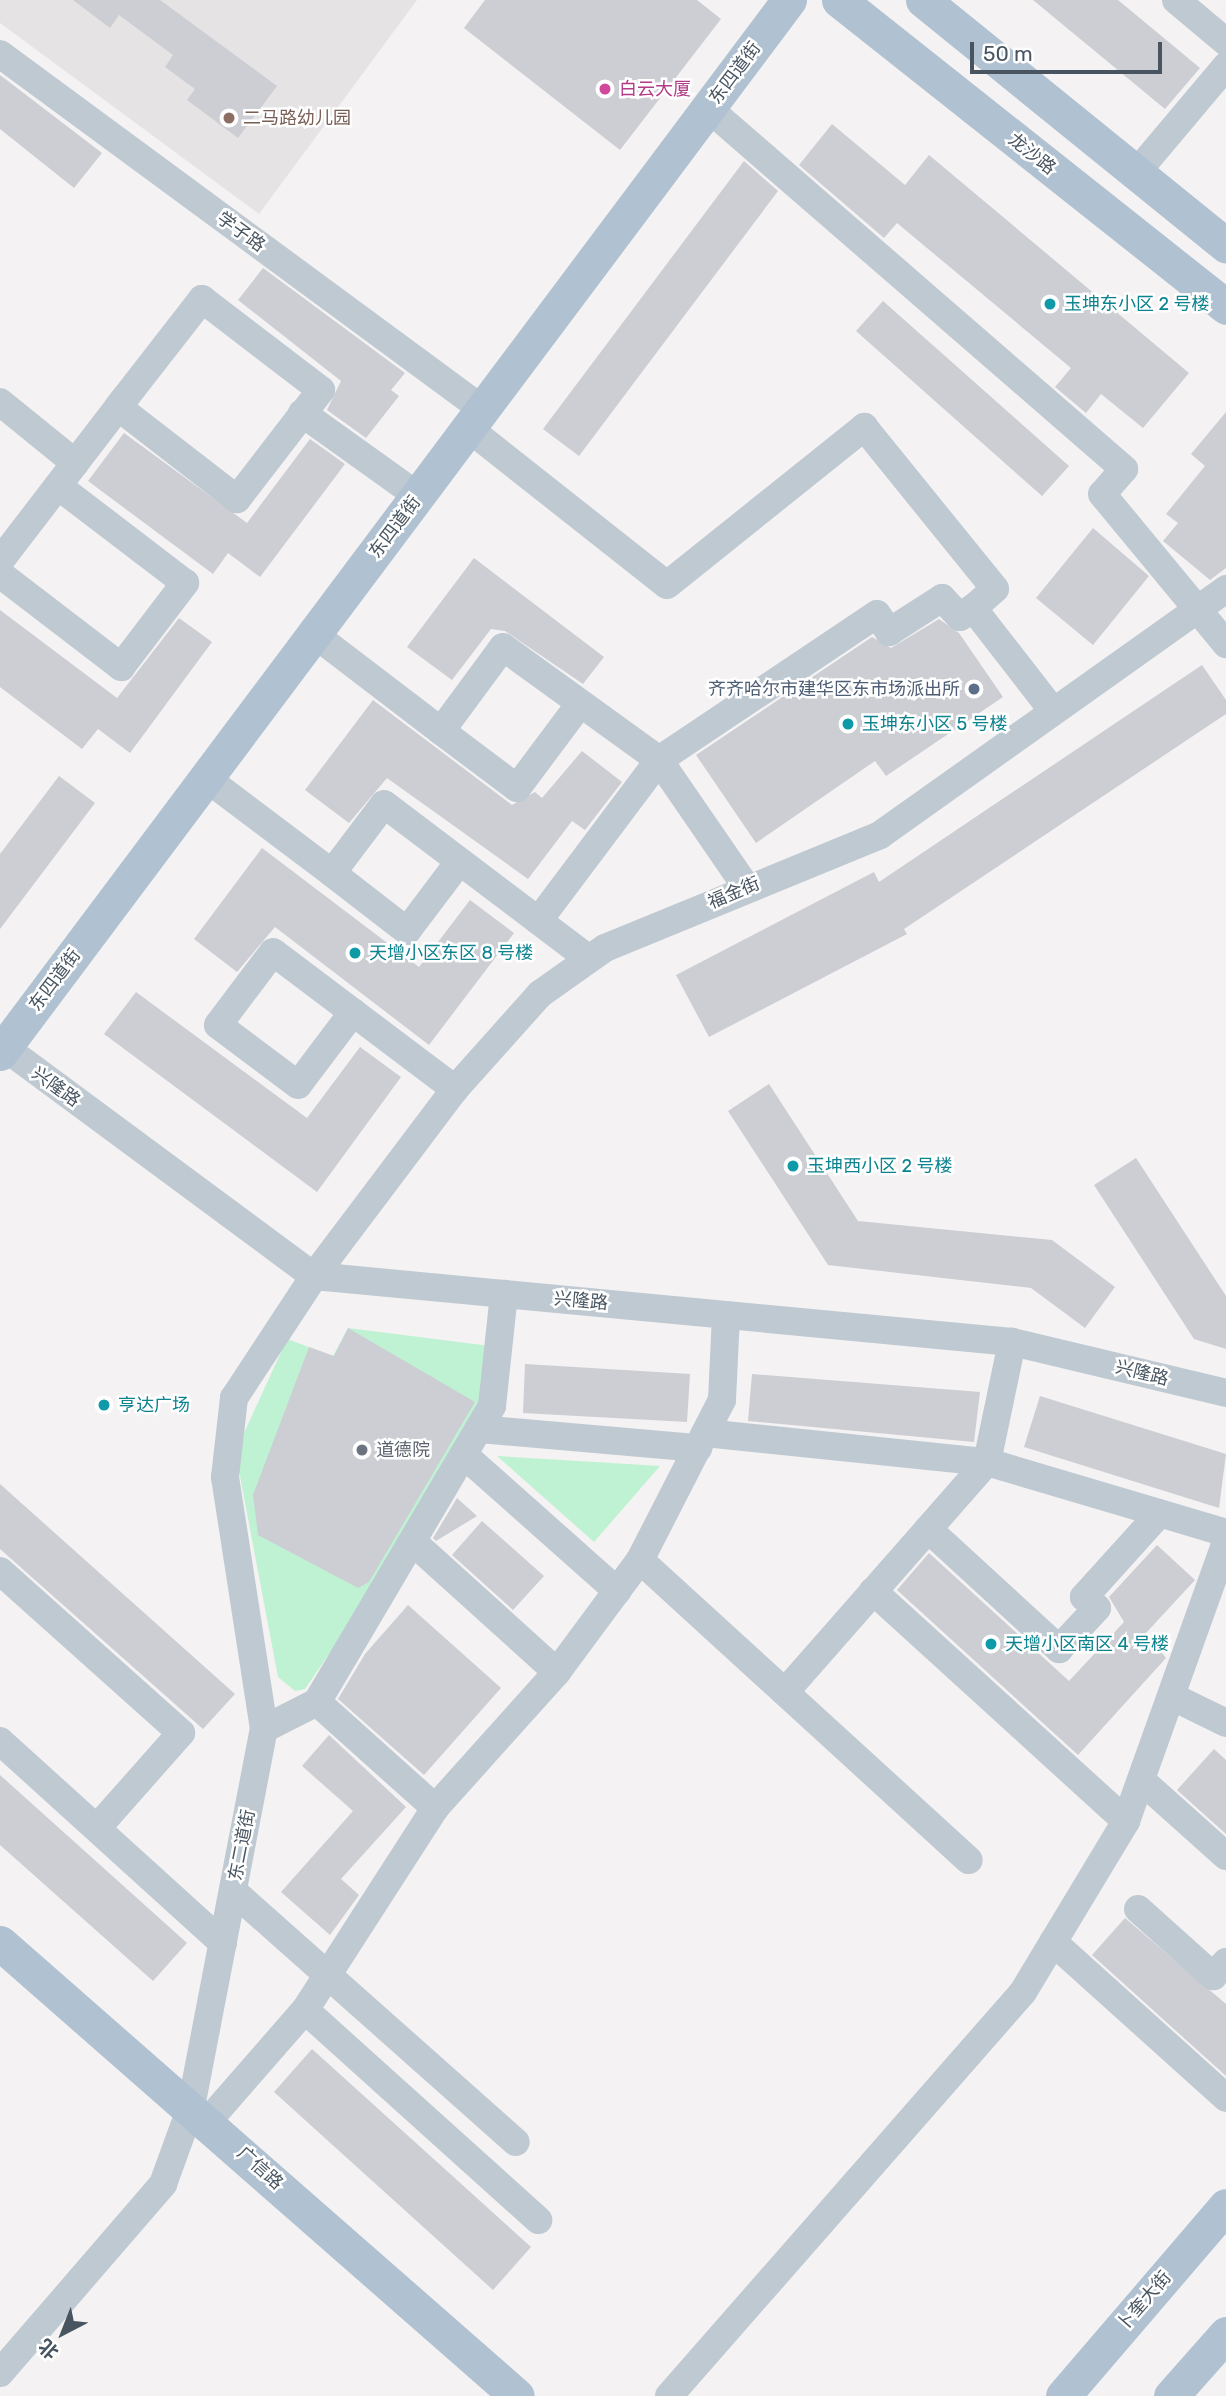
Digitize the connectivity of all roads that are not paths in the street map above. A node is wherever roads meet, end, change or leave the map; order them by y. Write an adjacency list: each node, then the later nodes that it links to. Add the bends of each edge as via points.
1 (789, 0): 8 (main road, 东四道街)
2 (839, 0): 11 (main road, 龙沙路)
3 (923, 0): 9 (main road)
4 (1176, 0): 5 (street)
5 (1226, 42)
6 (0, 54): 15 (street, 学子路)
7 (1226, 66): 9 (street)
8 (708, 108): 15 (main road, 东四道街); 22 (street, via 1124,469 1102,494)
9 (1136, 173): 10 (main road)
10 (1226, 245)
11 (1226, 307)
12 (126, 397): 14 (street, via 118,407 237,499); 14 (street, via 202,299 321,390); 16 (street)
13 (0, 402): 16 (street)
14 (302, 413): 18 (street)
15 (475, 419): 18 (main road, 东四道街); 23 (street, 学子路, via 667,585 864,427 995,589)
16 (75, 463): 17 (street)
17 (58, 486): 19 (street); 20 (street, via 184,583 121,667)
18 (418, 496): 24 (main road, 东四道街)
19 (0, 561)
20 (0, 574)
21 (1226, 589): 22 (street, 福金街)
22 (1200, 606): 25 (street); 27 (street, 福金街)
23 (973, 608): 27 (street); 29 (street, via 960,617 942,598 889,632 877,614)
24 (314, 634): 28 (street); 30 (main road, 东四道街)
25 (1226, 644)
26 (579, 705): 28 (street, via 517,788); 28 (street, via 503,647); 29 (street)
27 (1052, 710): 33 (street, 福金街, via 880,835)
28 (441, 731)
29 (659, 760): 33 (street); 34 (street)
30 (206, 778): 32 (street); 37 (main road, 东四道街)
31 (459, 862): 32 (street, via 384,804); 32 (street, via 407,931); 34 (street)
32 (332, 873)
33 (747, 888): 35 (street, 福金街)
34 (538, 921): 35 (street)
35 (589, 959): 38 (street, 福金街, via 540,994)
36 (353, 1012): 36 (street, via 273,952 218,1025 298,1085); 38 (street)
37 (1, 1049): 39 (street, 兴隆路)
38 (455, 1089): 39 (street, 福金街)
39 (314, 1276): 40 (street, 兴隆路); 62 (street, 东二道街, via 234,1398 226,1464)
40 (504, 1294): 41 (street, 兴隆路); 44 (street, via 492,1406)
41 (726, 1315): 42 (street, 兴隆路); 45 (street, via 722,1400)
42 (1012, 1342): 43 (street, 兴隆路); 47 (street)
43 (1226, 1393)
44 (479, 1429): 45 (street); 46 (street)
45 (702, 1441): 47 (street); 53 (street)
46 (464, 1455): 52 (street); 55 (street)
47 (987, 1462): 48 (street); 49 (street)
48 (1160, 1513): 49 (street, via 1084,1597 1097,1608 1059,1649); 50 (street)
49 (928, 1529): 56 (street)
50 (1226, 1533)
51 (1226, 1541): 59 (street)
52 (413, 1542): 57 (street); 60 (street)
53 (640, 1560): 55 (street); 58 (street)
54 (0, 1572): 67 (street, via 181,1733)
55 (617, 1591): 57 (street)
56 (873, 1591): 58 (street); 66 (street)
57 (557, 1672): 65 (street)
58 (785, 1692): 69 (street)
59 (1173, 1697): 61 (street); 64 (street)
60 (317, 1702): 62 (street); 65 (street)
61 (1226, 1723)
62 (264, 1729): 70 (street, 东二道街)
63 (0, 1741): 67 (street)
64 (1141, 1780): 66 (street); 68 (street)
65 (435, 1808): 76 (street)
66 (1126, 1821): 73 (street)
67 (97, 1828): 72 (street)
68 (1226, 1856)
69 (969, 1860)
70 (233, 1891): 72 (street, 东二道街); 76 (street)
71 (1138, 1909): 75 (street, via 1213,1976)
72 (223, 1942): 79 (street, 东二道街)
73 (1053, 1942): 78 (street); 86 (street, via 1023,1992)
74 (0, 1943): 79 (main road, 广信路)
75 (1226, 1962)
76 (327, 1975): 77 (street); 80 (street)
77 (304, 2010): 79 (street); 82 (street)
78 (1226, 2098)
79 (200, 2114): 84 (street, 东二道街, via 163,2185); 85 (main road, 广信路)
80 (516, 2142)
81 (1226, 2206): 87 (main road, 卜奎大街)
82 (538, 2220)
83 (1226, 2334): 88 (main road)
84 (0, 2373)
85 (517, 2396)
86 (669, 2396)
87 (1063, 2396)
88 (1171, 2396)

